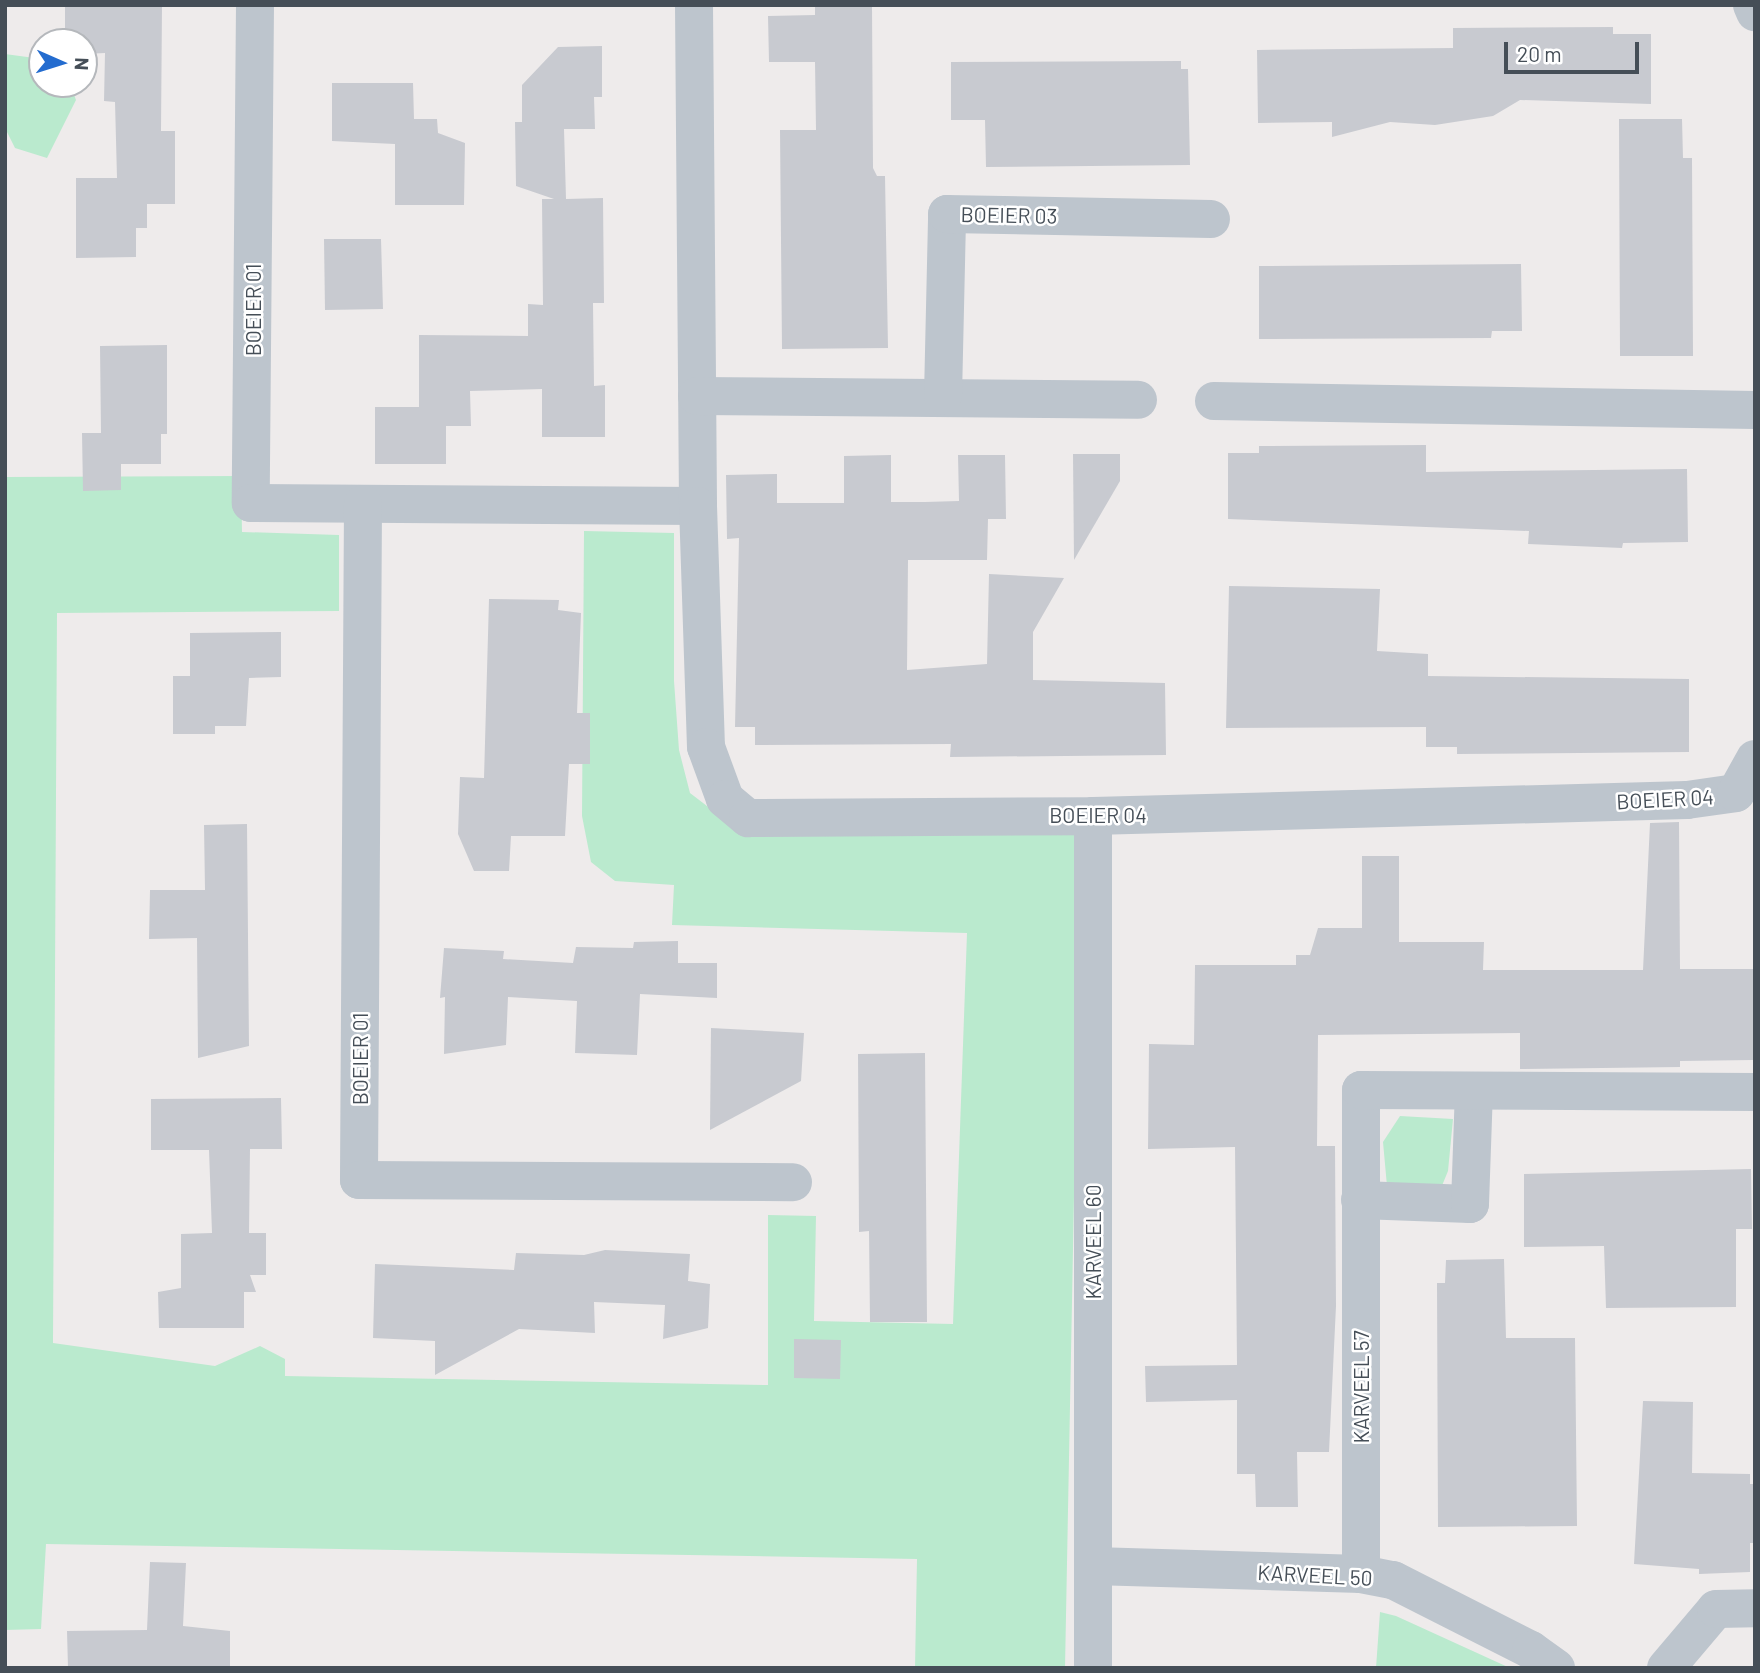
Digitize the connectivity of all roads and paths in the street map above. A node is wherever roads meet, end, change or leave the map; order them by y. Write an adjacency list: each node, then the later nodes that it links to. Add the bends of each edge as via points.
1 (255, 5): 11 (street, BOEIER 01, via 251,503)
2 (694, 5): 6 (street)
3 (1752, 5): 4 (street)
4 (1755, 12)
5 (1211, 219): 7 (street, BOEIER 03, via 947,214)
6 (697, 396): 7 (street); 12 (street)
7 (943, 396): 8 (street)
8 (1138, 400)
9 (1214, 401): 10 (street)
10 (1755, 410)
11 (363, 503): 12 (street, BOEIER 01); 17 (street, BOEIER 01, via 359,1180)
12 (698, 506): 14 (street, BOEIER 04, via 706,747 725,799 748,818)
13 (1755, 759): 14 (street, BOEIER 04, via 1736,793 1687,800)
14 (1093, 816): 19 (street, KARVEEL 60)
15 (1474, 1091): 16 (street, KARVEEL 57); 18 (street, KARVEEL 57, via 1361,1090); 18 (street, via 1470,1204)
16 (1744, 1092)
17 (793, 1182)
18 (1360, 1200): 20 (street, KARVEEL 57)
19 (1093, 1566): 20 (street, KARVEEL 50); 22 (street, KARVEEL 60)
20 (1361, 1574): 23 (street, KARVEEL 50, via 1392,1580 1531,1650)
21 (1755, 1608): 24 (street, via 1716,1609)
22 (1093, 1668)
23 (1556, 1668)
24 (1666, 1668)

